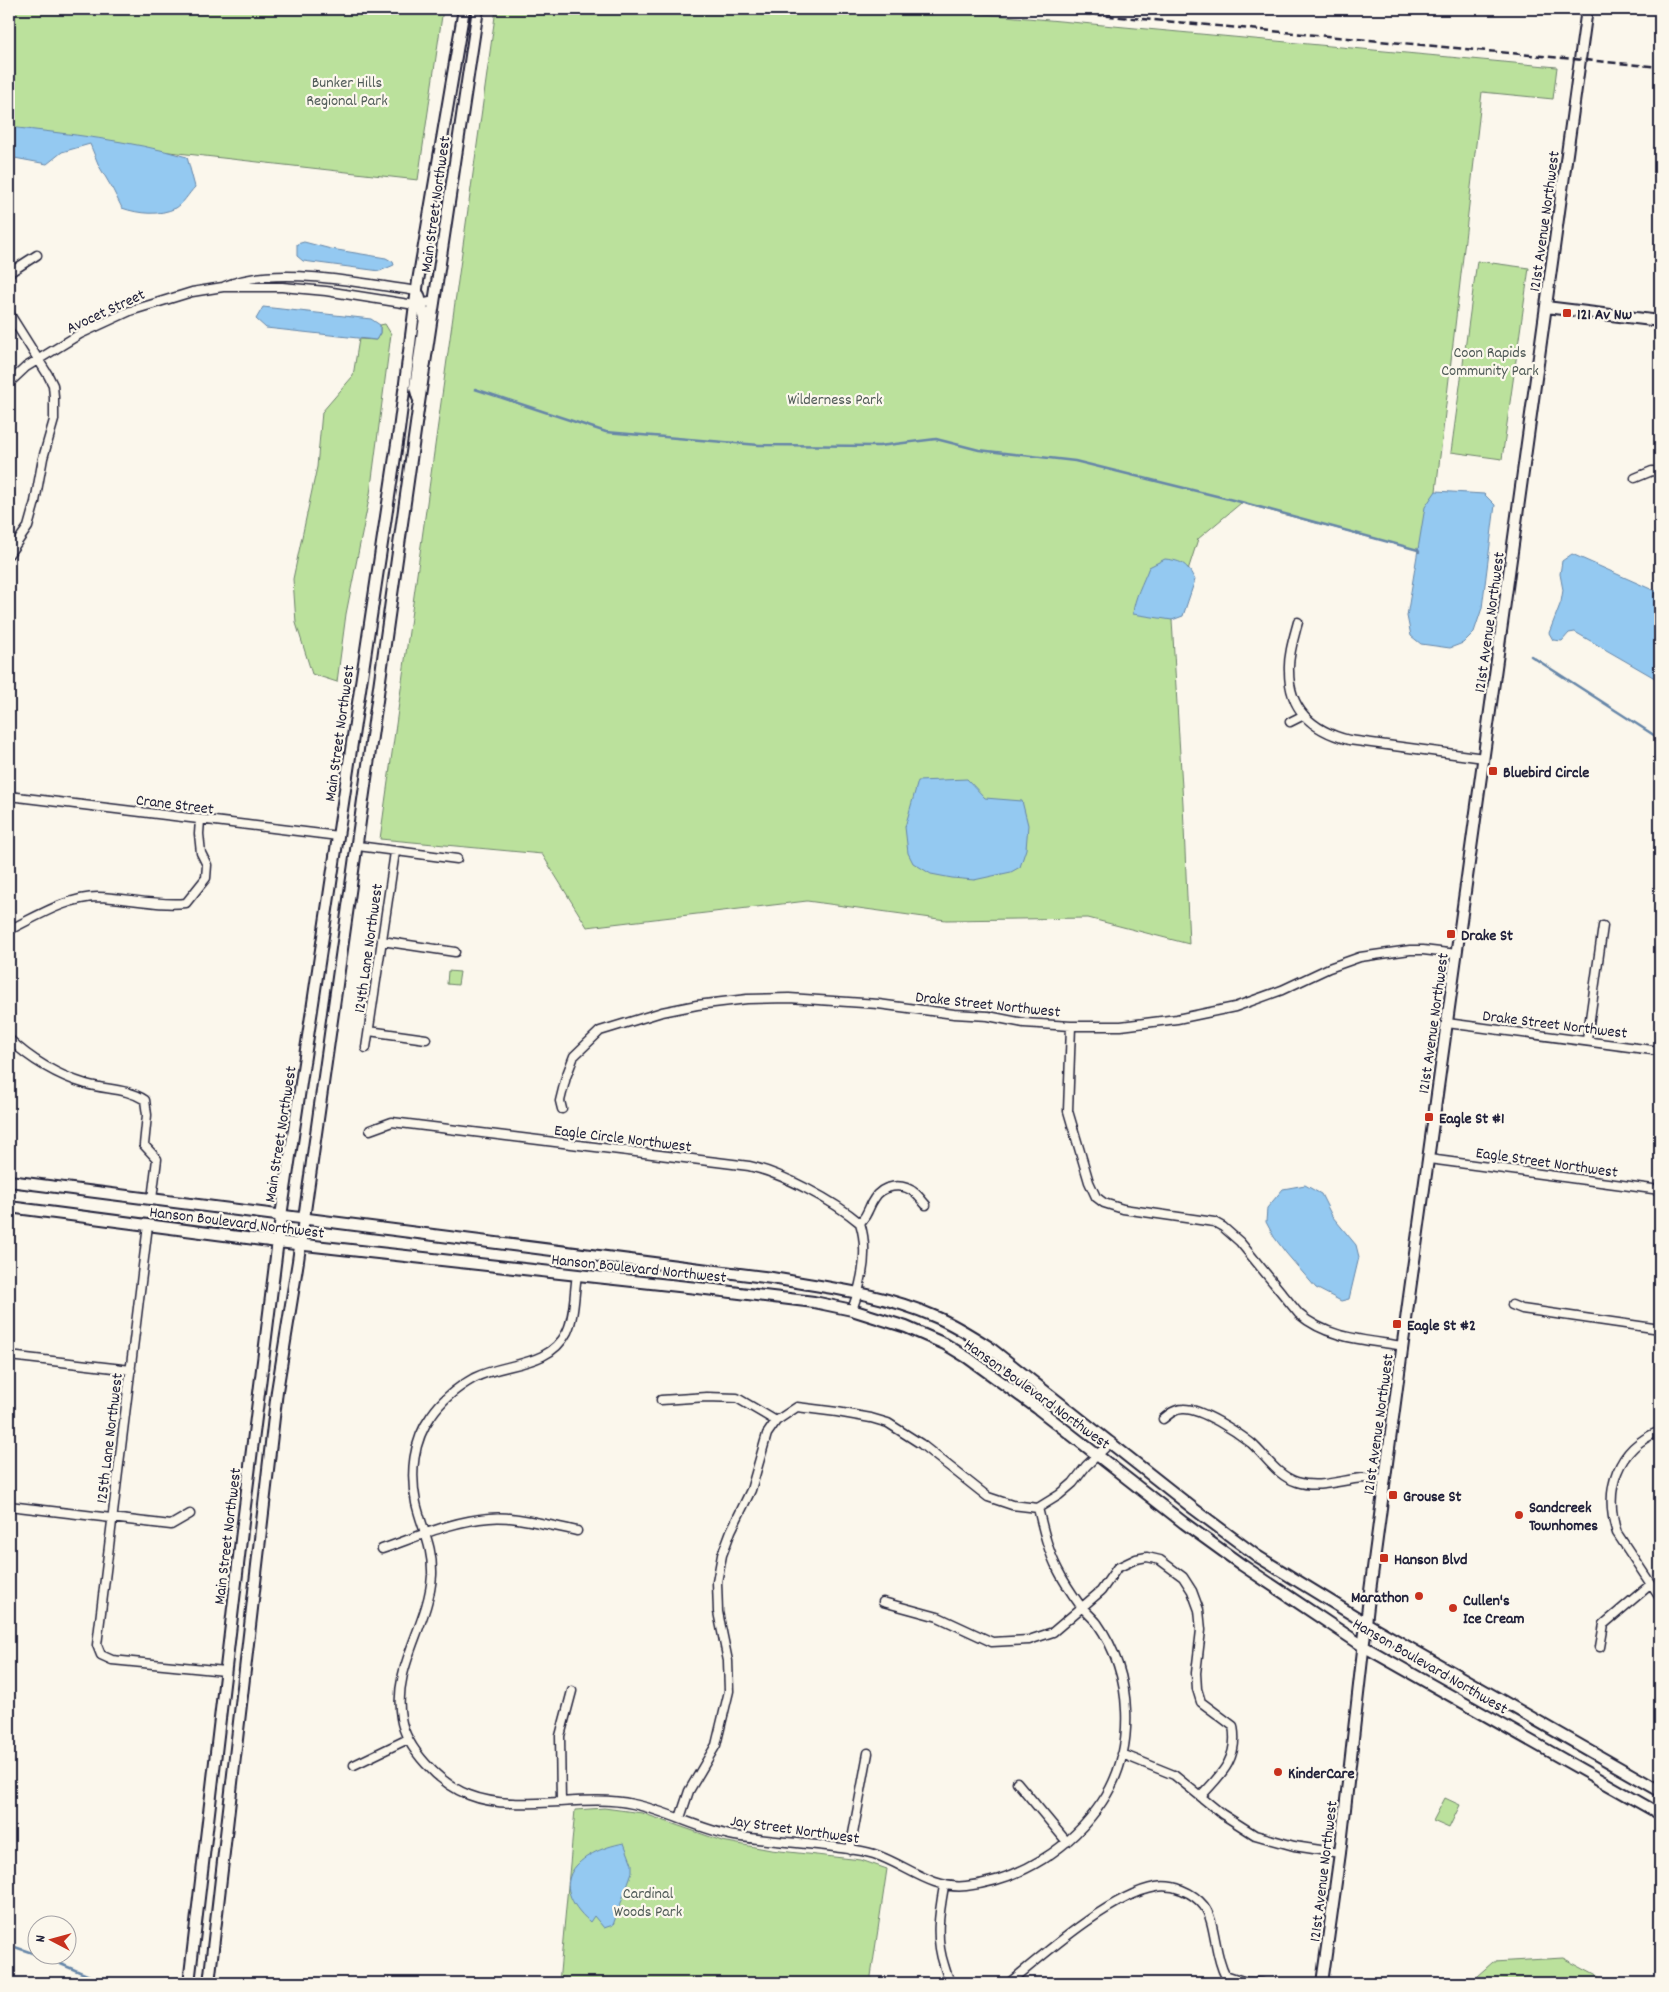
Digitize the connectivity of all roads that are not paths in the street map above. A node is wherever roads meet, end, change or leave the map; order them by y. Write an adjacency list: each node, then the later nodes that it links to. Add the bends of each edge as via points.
1 (464, 9): 7 (main road, Main Street Northwest)
2 (478, 9): 8 (main road, Main Street Northwest)
3 (1587, 9): 10 (main road, 121st Avenue Northwest)
4 (37, 255): 5 (street)
5 (9, 273)
6 (223, 287): 7 (street, Avocet Street, via 234,282 281,276); 9 (street, Avocet Street, via 326,291); 13 (street, Avocet Street, via 176,296 130,311 80,334)
7 (418, 292): 9 (main road, Main Street Northwest)
8 (435, 301): 9 (street, Avocet Street); 15 (main road, Main Street Northwest)
9 (418, 305): 15 (main road, Main Street Northwest, via 425,318 415,387); 25 (main road, Main Street Northwest)
10 (1546, 307): 12 (main road); 22 (main road, 121st Avenue Northwest)
11 (9, 313): 13 (street)
12 (1660, 321)
13 (38, 359): 14 (street, Avocet Street); 18 (street, via 52,385 54,420 28,527)
14 (9, 383)
15 (419, 403): 26 (main road, Main Street Northwest)
16 (1660, 472): 17 (street, via 1652,471)
17 (1635, 478)
18 (9, 554)
19 (1298, 622): 20 (street, via 1288,670 1295,702)
20 (1304, 715): 21 (street); 22 (street, via 1315,726 1337,737)
21 (1290, 722)
22 (1484, 758): 33 (main road, 121st Avenue Northwest)
23 (9, 796): 24 (street, Crane Street)
24 (200, 820): 25 (street, Crane Street); 30 (street, via 206,878 186,903 169,905 96,897 38,914)
25 (338, 836): 50 (main road, Main Street Northwest)
26 (358, 846): 27 (street); 51 (main road, Main Street Northwest)
27 (395, 852): 28 (street); 31 (street, 124th Lane Northwest)
28 (457, 859)
29 (1603, 926): 39 (street)
30 (9, 930)
31 (382, 941): 32 (street); 36 (street, 124th Lane Northwest)
32 (455, 952)
33 (1457, 954): 34 (main road, 121st Avenue Northwest); 35 (street, Drake Street Northwest, via 1423,950 1378,954 1342,963 1236,1007 1120,1026)
34 (1447, 1023): 39 (street, Drake Street Northwest); 44 (main road, 121st Avenue Northwest)
35 (1071, 1026): 42 (street, Drake Street Northwest, via 878,1004 789,998 697,1005 600,1031 574,1056 560,1101); 61 (street, via 1068,1111 1096,1197 1123,1209 1214,1222 1236,1238 1299,1314 1318,1329)
36 (369, 1031): 37 (street); 40 (street, 124th Lane Northwest)
37 (426, 1038)
38 (9, 1039): 47 (street, via 29,1056 62,1074 86,1084 135,1094 145,1100 144,1145 157,1159)
39 (1587, 1040): 41 (street, Drake Street Northwest)
40 (366, 1048)
41 (1660, 1051)
42 (562, 1109)
43 (370, 1130): 52 (street, Eagle Circle Northwest, via 392,1122 749,1166 790,1180)
44 (1430, 1159): 46 (street, Eagle Street Northwest); 61 (main road, 121st Avenue Northwest)
45 (9, 1181): 47 (main road, Hanson Boulevard Northwest)
46 (1660, 1190)
47 (152, 1199): 50 (main road, Hanson Boulevard Northwest)
48 (926, 1205): 52 (street, via 907,1188 888,1187 879,1191 869,1213)
49 (9, 1206): 53 (main road, Hanson Boulevard Northwest)
50 (281, 1216): 51 (main road, Hanson Boulevard Northwest); 54 (main road, Main Street Northwest)
51 (304, 1218): 55 (main road, Main Street Northwest); 57 (main road, Hanson Boulevard Northwest, via 772,1278)
52 (860, 1223): 57 (street, via 864,1254)
53 (148, 1225): 54 (main road, Hanson Boulevard Northwest); 63 (street, 125th Lane Northwest)
54 (278, 1242): 55 (main road, Hanson Boulevard Northwest); 85 (main road, Main Street Northwest)
55 (300, 1245): 56 (main road, Hanson Boulevard Northwest); 105 (main road, Main Street Northwest, via 277,1391)
56 (577, 1275): 59 (main road, Hanson Boulevard Northwest, via 814,1302); 76 (street, Jay Street Northwest, via 566,1334 551,1351 532,1362 476,1377 430,1416 416,1447 412,1482)
57 (858, 1293): 59 (street); 68 (main road, Hanson Boulevard Northwest, via 916,1309 964,1331)
58 (1512, 1305): 60 (street)
59 (852, 1310): 69 (main road, Hanson Boulevard Northwest, via 922,1333 968,1358)
60 (1660, 1329)
61 (1403, 1346): 70 (main road, 121st Avenue Northwest)
62 (9, 1356): 63 (street)
63 (131, 1370): 74 (street, 125th Lane Northwest)
64 (661, 1400): 66 (street, via 737,1398)
65 (1162, 1419): 70 (street, via 1182,1409 1209,1417 1236,1432 1278,1471 1297,1482 1322,1484 1363,1478)
66 (776, 1421): 72 (street, via 797,1407 888,1423 921,1444 988,1497 1012,1505); 98 (street, via 767,1434 751,1490 722,1555 717,1582 718,1612 728,1661 729,1691 716,1745 689,1791)
67 (1660, 1431): 78 (street, via 1638,1442 1626,1454 1611,1491 1617,1533)
68 (1111, 1442): 69 (street); 82 (main road, Hanson Boulevard Northwest, via 1258,1556)
69 (1098, 1456): 72 (street, via 1073,1483); 83 (main road, Hanson Boulevard Northwest, via 1242,1565)
70 (1385, 1480): 82 (main road, 121st Avenue Northwest)
71 (9, 1506): 74 (street)
72 (1038, 1508): 81 (street, Jay Street Northwest, via 1052,1558)
73 (190, 1514): 74 (street, via 171,1525)
74 (112, 1518): 85 (street, 125th Lane Northwest, via 97,1645 101,1655 112,1660)
75 (577, 1531): 76 (street, via 491,1517 455,1523)
76 (427, 1534): 77 (street); 87 (street, Jay Street Northwest, via 432,1572 429,1600 406,1659 400,1685 400,1716)
77 (382, 1549)
78 (1651, 1584): 79 (street); 84 (street, via 1604,1624)
79 (1660, 1598)
80 (883, 1602): 81 (street, via 938,1617 992,1642 1014,1642 1053,1632)
81 (1082, 1607): 89 (street, Jay Street Northwest, via 1108,1642 1120,1672 1126,1714); 94 (street, via 1101,1591 1117,1568 1147,1557 1160,1560 1183,1577 1192,1591 1199,1610 1201,1630 1197,1689 1201,1702 1233,1726 1236,1738 1225,1770)
82 (1366, 1623): 83 (main road, 121st Avenue Northwest); 93 (main road, Hanson Boulevard Northwest)
83 (1363, 1646): 91 (main road, Hanson Boulevard Northwest); 101 (main road, 121st Avenue Northwest)
84 (1600, 1647)
85 (225, 1671): 104 (main road, Main Street Northwest)
86 (572, 1691): 95 (street, via 560,1736)
87 (408, 1740): 90 (street); 95 (street, Jay Street Northwest, via 426,1765 468,1795 505,1802)
88 (868, 1753): 100 (street)
89 (1122, 1754): 94 (street, via 1174,1775); 99 (street, Jay Street Northwest, via 1104,1800)
90 (354, 1765)
91 (1586, 1770): 96 (main road, via 1602,1772); 97 (main road, Hanson Boulevard Northwest)
92 (1017, 1782): 99 (street)
93 (1660, 1791)
94 (1201, 1796): 101 (street, via 1255,1835 1294,1846)
95 (560, 1802): 98 (street, Jay Street Northwest, via 615,1801)
96 (1660, 1806)
97 (1660, 1814)
98 (680, 1818): 100 (street, Jay Street Northwest, via 734,1836)
99 (1067, 1842): 102 (street, Jay Street Northwest, via 1027,1869 997,1881 962,1887)
100 (850, 1850): 102 (street, Jay Street Northwest, via 871,1852)
101 (1340, 1853): 110 (main road, 121st Avenue Northwest)
102 (944, 1886): 106 (street, via 937,1936 948,1979)
103 (1225, 1975): 107 (street, via 1204,1906 1191,1893 1174,1887 1156,1887 1138,1892 1105,1909); 108 (street); 109 (street)
104 (189, 1983)
105 (209, 1983)
106 (952, 1983)
107 (1009, 1983)
108 (1221, 1983)
109 (1262, 1983)
110 (1322, 1983)

